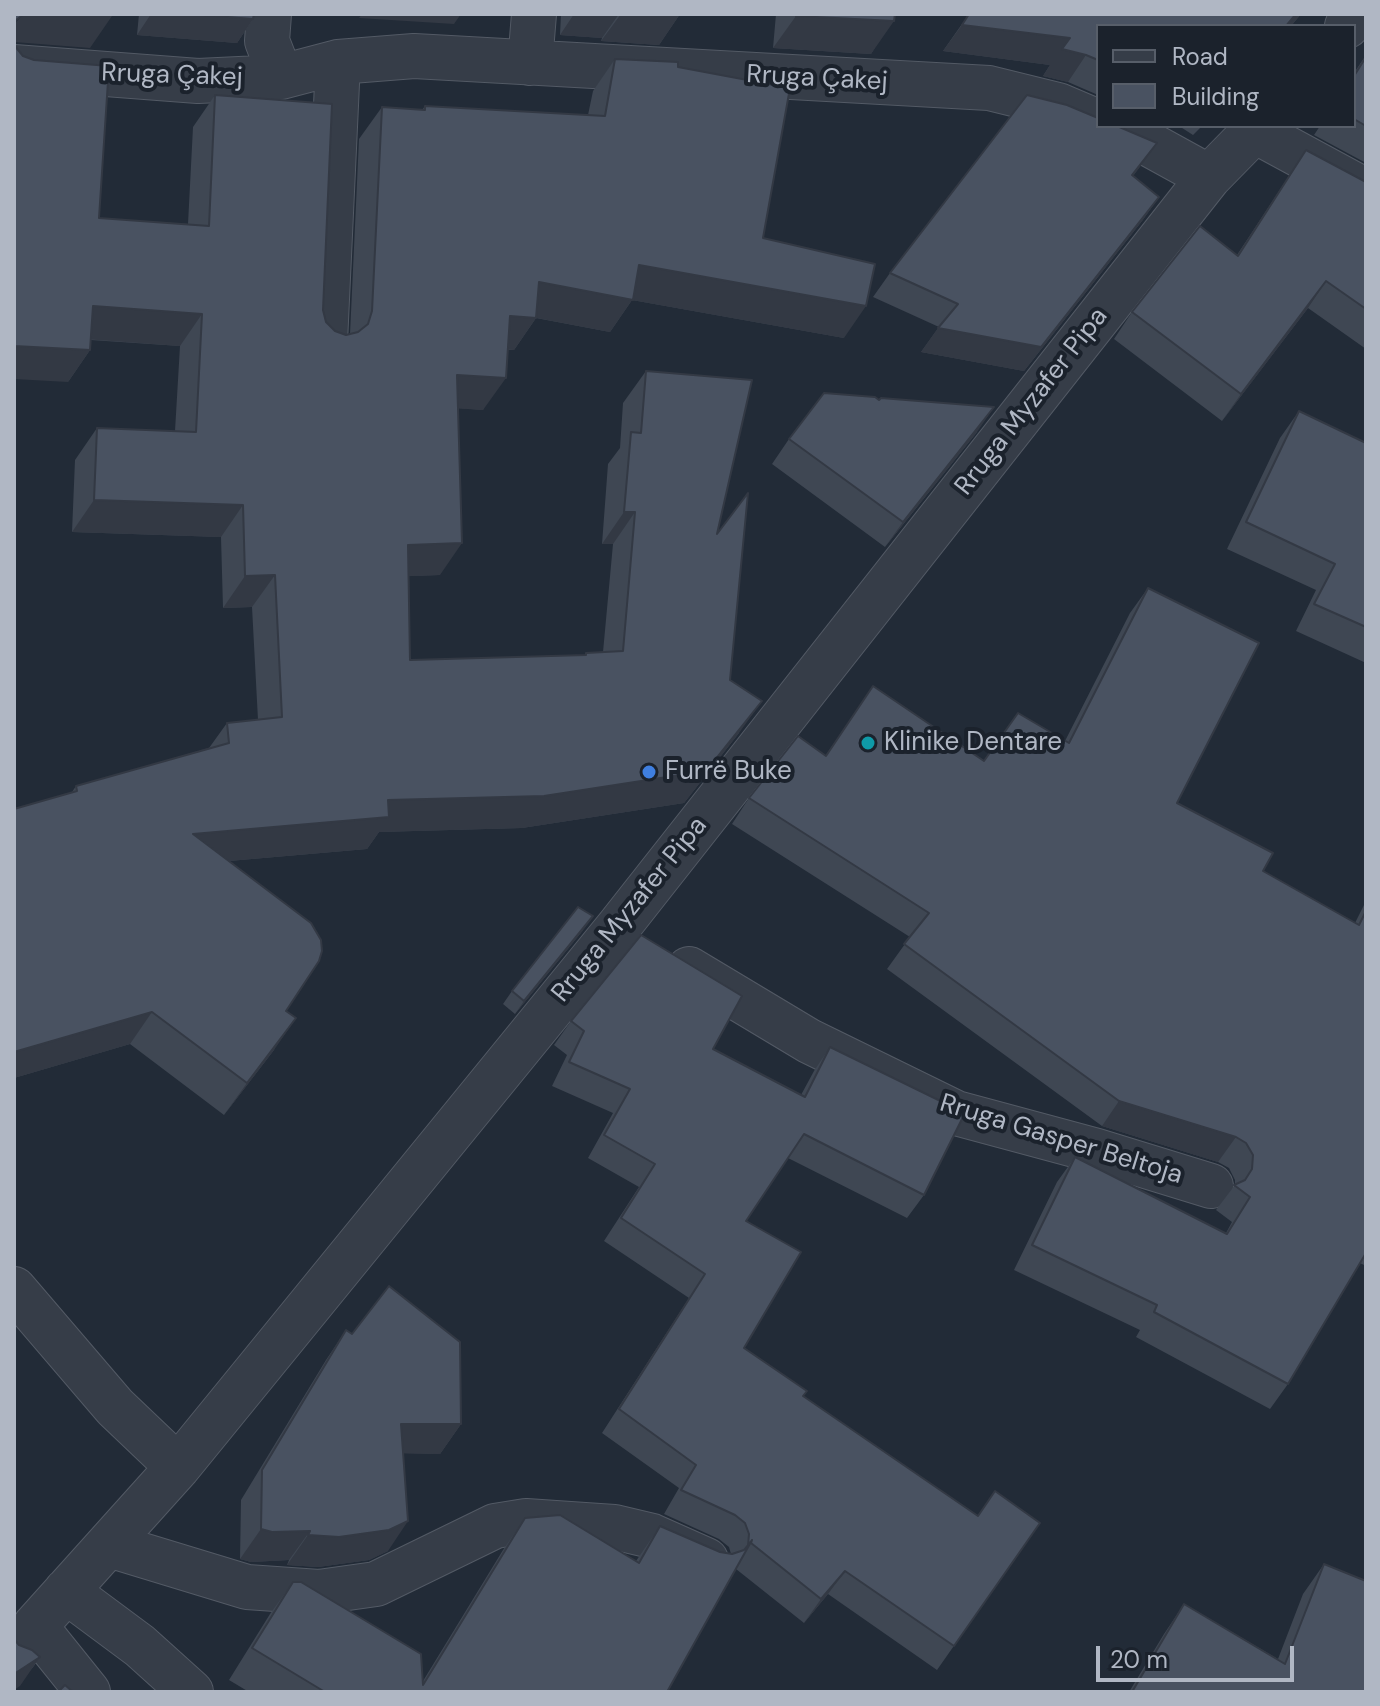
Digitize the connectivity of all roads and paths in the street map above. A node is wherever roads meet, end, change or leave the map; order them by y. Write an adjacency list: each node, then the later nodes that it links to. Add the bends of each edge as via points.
1 (269, 14): 6 (street, Rruga Çakej, via 267,41)
2 (534, 14): 4 (street)
3 (338, 62): 4 (street, Rruga Çakej, via 414,56); 6 (street, Rruga Çakej); 12 (street)
4 (530, 63): 7 (street, Rruga Çakej, via 989,88 1058,105)
5 (14, 67): 6 (street, Rruga Çakej, via 198,81)
6 (281, 77)
7 (1096, 121)
8 (1112, 128): 10 (street)
9 (1257, 128): 10 (street, Rruga Myzafer Pipa); 11 (street)
10 (1209, 177): 13 (street, Rruga Myzafer Pipa)
11 (1366, 191)
12 (325, 342)
13 (619, 926): 14 (street, Rruga Gasper Beltoja, via 809,1041 956,1113); 16 (street, Rruga Myzafer Pipa)
14 (1211, 1186)
15 (14, 1289): 16 (street, via 115,1407)
16 (178, 1467): 17 (street, Rruga Myzafer Pipa)
17 (109, 1545): 18 (street, via 247,1587 319,1592 376,1584 495,1526 526,1521 614,1527 652,1536); 19 (street, Rruga Myzafer Pipa)
18 (708, 1561)
19 (66, 1591): 20 (street, Rruga Myzafer Pipa); 22 (street)
20 (25, 1640): 21 (street)
21 (88, 1692)
22 (191, 1692)

